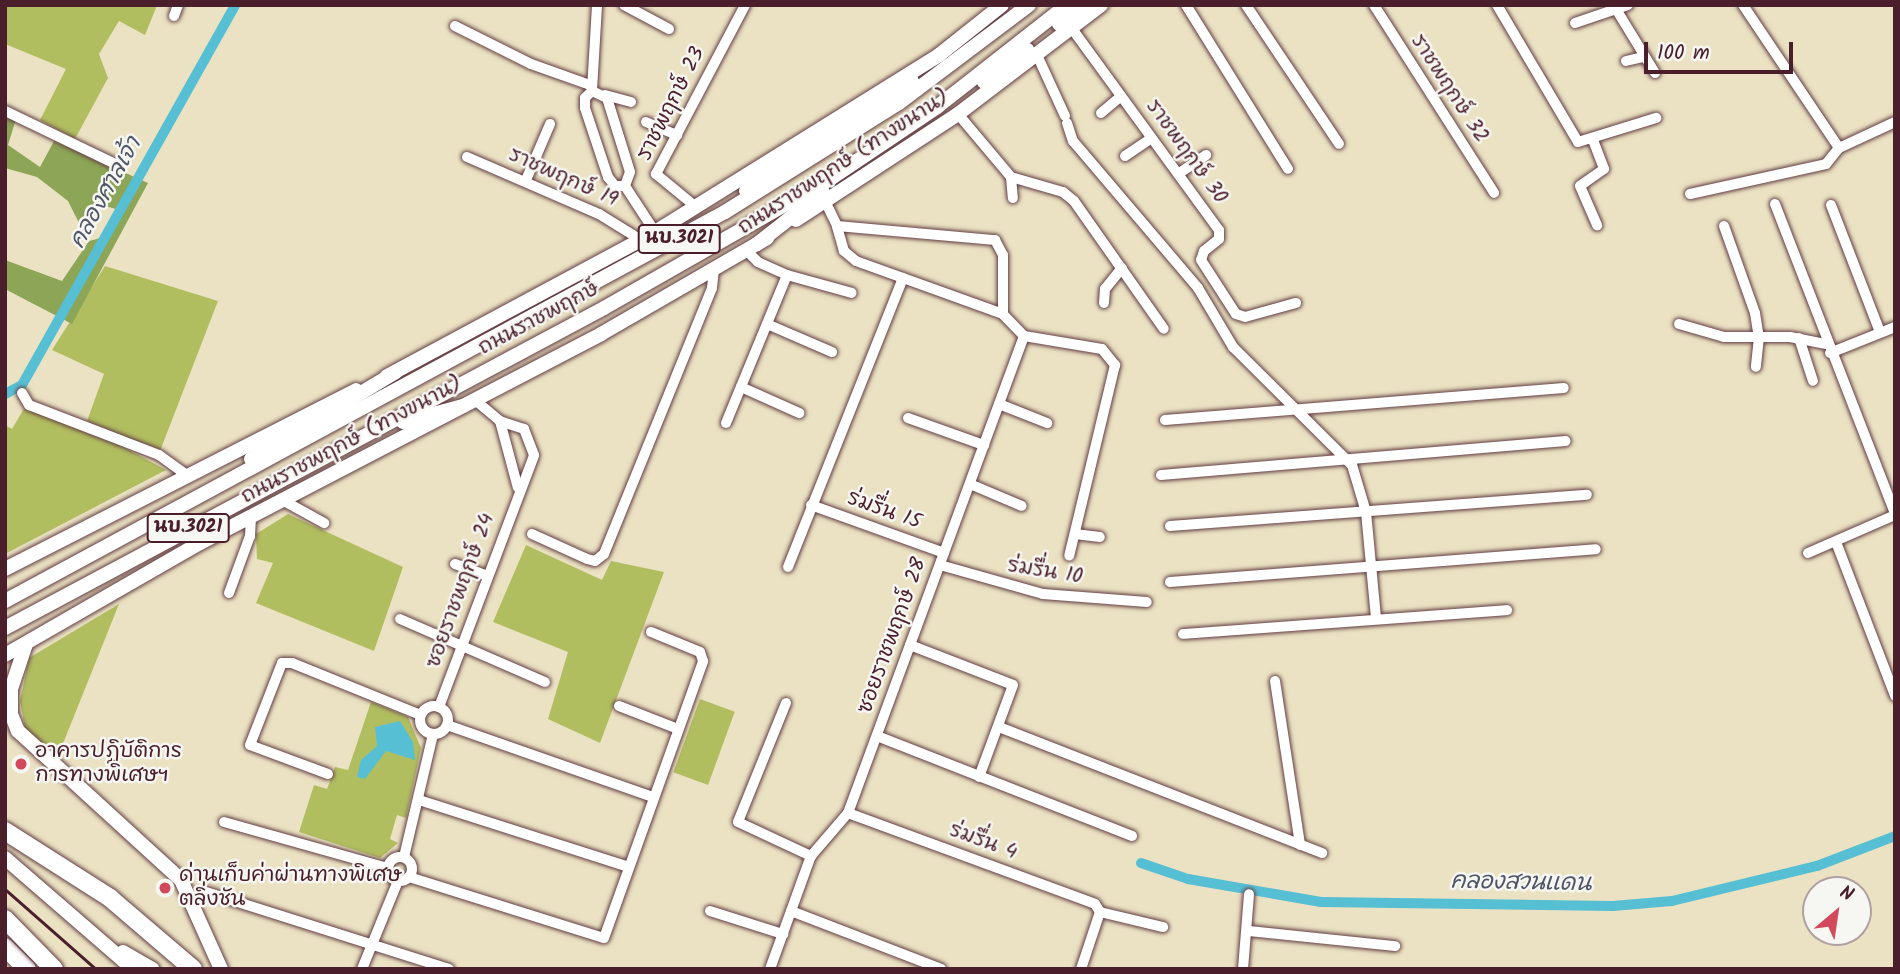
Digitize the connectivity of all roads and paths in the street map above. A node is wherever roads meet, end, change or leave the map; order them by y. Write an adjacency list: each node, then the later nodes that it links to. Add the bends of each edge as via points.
1 (178, 5): 18 (street)
2 (597, 5): 28 (street)
3 (624, 5): 21 (street)
4 (745, 5): 39 (street, ราชพฤกษ์ 23)
5 (1016, 5): 23 (main road)
6 (1029, 5): 61 (main road, ถนนราชพฤกษ์ / นบ.3021, via 899,103)
7 (1067, 5): 47 (main road, ถนนราชพฤกษ์ / นบ.3021)
8 (1082, 5): 47 (main road, via 1007,66)
9 (1101, 5): 22 (main road, ถนนราชพฤกษ์ (ทางขนาน))
10 (1186, 5): 49 (street)
11 (1246, 5): 42 (street)
12 (1374, 5): 54 (street, ราชพฤกษ์ 32)
13 (1497, 5): 41 (street, via 1576,140)
14 (1628, 5): 17 (street)
15 (1743, 5): 43 (street)
16 (998, 8): 23 (main road, ถนนราชพฤกษ์ (ทางขนาน) / นบ.3021)
17 (1616, 9): 19 (street); 25 (street)
18 (174, 16)
19 (1575, 23)
20 (455, 26): 28 (street)
21 (668, 29)
22 (1073, 30): 24 (main road, ถนนราชพฤกษ์ (ทางขนาน)); 30 (street, ราชพฤกษ์ 30)
23 (951, 52): 60 (main road, ถนนราชพฤกษ์ (ทางขนาน) / นบ.3021); 61 (main road, via 893,96 741,194)
24 (1037, 55): 34 (main road, ถนนราชพฤกษ์ (ทางขนาน)); 94 (street, via 1073,141 1198,288 1233,347)
25 (1644, 57): 26 (street); 27 (street)
26 (1626, 61)
27 (1655, 74)
28 (591, 88): 29 (street); 53 (street, via 585,107 608,177 615,186)
29 (605, 95): 31 (street); 53 (street, via 630,172)
30 (1121, 96): 33 (street); 40 (street, ราชพฤกษ์ 30)
31 (631, 102)
32 (5, 111): 48 (street)
33 (1101, 113)
34 (958, 114): 51 (street); 56 (main road, ถนนราชพฤกษ์ (ทางขนาน))
35 (1656, 118): 41 (street)
36 (646, 122): 39 (street)
37 (1895, 122): 43 (street)
38 (550, 124): 52 (street)
39 (677, 135): 60 (street, ราชพฤกษ์ 23, via 656,174)
40 (1152, 138): 45 (street); 50 (street, ราชพฤกษ์ 30)
41 (1593, 140): 62 (street, via 1604,169 1580,186)
42 (1339, 144)
43 (1839, 148): 55 (street, via 1826,164)
44 (1206, 155): 50 (street)
45 (1125, 156)
46 (467, 157): 52 (street, ราชพฤกษ์ 19)
47 (870, 159): 56 (main road); 101 (main road, ถนนราชพฤกษ์ / นบ.3021)
48 (115, 164)
49 (1288, 169)
50 (1178, 174): 74 (street, ราชพฤกษ์ 30, via 1219,230 1219,239 1204,251 1201,260 1236,314 1245,317)
51 (1011, 177): 57 (street); 68 (street, via 1068,195)
52 (526, 180): 66 (street, ราชพฤกษ์ 19)
53 (625, 186): 65 (street)
54 (1494, 192)
55 (1690, 194)
56 (823, 198): 63 (street); 67 (main road, ถนนราชพฤกษ์ (ทางขนาน))
57 (1013, 198)
58 (1775, 204): 84 (street)
59 (1832, 205): 80 (street)
60 (696, 207): 65 (main road, ถนนราชพฤกษ์ (ทางขนาน) / นบ.3021)
61 (725, 212): 114 (main road, ถนนราชพฤกษ์ / นบ.3021)
62 (1597, 225)
63 (837, 226): 71 (street, via 841,246 850,258); 75 (street, via 995,240 1003,256)
64 (1724, 226): 82 (street)
65 (655, 232): 66 (main road, ถนนราชพฤกษ์ (ทางขนาน) / นบ.3021)
66 (641, 240): 87 (main road, ถนนราชพฤกษ์ (ทางขนาน) / นบ.3021)
67 (752, 248): 69 (main road, ถนนราชพฤกษ์ (ทางขนาน) / นบ.3021); 70 (street, via 758,262)
68 (1122, 268): 73 (street, via 1105,289); 79 (street)
69 (714, 270): 92 (main road, ถนนราชพฤกษ์ (ทางขนาน) / นบ.3021); 119 (street, via 712,288 604,554 595,561 587,559)
70 (787, 275): 72 (street); 76 (street)
71 (903, 278): 75 (street); 111 (street)
72 (852, 293)
73 (1104, 303)
74 (1296, 303)
75 (1003, 314): 81 (street)
76 (767, 324): 85 (street); 89 (street)
77 (1679, 324): 82 (street, via 1724,337)
78 (1895, 327): 80 (street)
79 (1164, 329)
80 (1880, 332): 84 (street)
81 (1024, 337): 93 (street, ซอยราชพฤกษ์ 28); 120 (street, via 1102,349 1115,365)
82 (1759, 337): 83 (street); 86 (street)
83 (1799, 338): 84 (street); 88 (street)
84 (1828, 349): 115 (street)
85 (832, 352)
86 (1756, 367)
87 (396, 372): 106 (main road, ถนนราชพฤกษ์ (ทางขนาน)); 114 (main road)
88 (1813, 381)
89 (741, 387): 95 (street); 100 (street)
90 (1564, 388): 94 (street)
91 (22, 393): 106 (street, via 29,405 159,455)
92 (469, 403): 98 (street, ซอยราชพฤกษ์ 24); 101 (main road); 110 (main road, ถนนราชพฤกษ์ (ทางขนาน) / นบ.3021)
93 (999, 404): 99 (street); 103 (street, ซอยราชพฤกษ์ 28)
94 (1299, 410): 97 (street); 104 (street)
95 (799, 413)
96 (908, 418): 103 (street)
97 (1165, 420)
98 (500, 421): 108 (street); 108 (street, ซอยราชพฤกษ์ 24, via 524,429 530,438 534,455)
99 (1047, 423)
100 (726, 424)
101 (372, 431): 140 (main road, ถนนราชพฤกษ์ / นบ.3021)
102 (1566, 441): 104 (street)
103 (984, 445): 107 (street, ซอยราชพฤกษ์ 28)
104 (1348, 459): 105 (street); 113 (street)
105 (1161, 475)
106 (188, 476): 131 (main road, ถนนราชพฤกษ์ (ทางขนาน))
107 (970, 484): 112 (street); 125 (street, ซอยราชพฤกษ์ 28)
108 (518, 488): 132 (street, ซอยราชพฤกษ์ 24)
109 (1587, 495): 113 (street)
110 (284, 501): 116 (main road, ถนนราชพฤกษ์ (ทางขนาน) / นบ.3021); 117 (street)
111 (811, 505): 125 (street, ร่มรื่น 15); 130 (street)
112 (1022, 506)
113 (1366, 512): 118 (street); 129 (street)
114 (168, 513): 135 (main road, ถนนราชพฤกษ์ / นบ.3021)
115 (1895, 515): 122 (street)
116 (251, 519): 134 (street, via 250,536); 143 (main road, ถนนราชพฤกษ์ (ทางขนาน) / นบ.3021)
117 (324, 523)
118 (1170, 526)
119 (531, 534)
120 (1075, 534): 121 (street); 126 (street)
121 (1100, 537)
122 (1836, 542): 124 (street); 149 (street)
123 (1597, 549): 129 (street)
124 (1808, 553)
125 (944, 554): 128 (street, ซอยราชพฤกษ์ 28)
126 (1069, 556)
127 (455, 564): 132 (street)
128 (940, 565): 136 (street, ร่มรื่น 10, via 1042,594); 144 (street, ซอยราชพฤกษ์ 28)
129 (1373, 565): 133 (street); 138 (street)
130 (788, 567)
131 (5, 569)
132 (488, 576): 145 (street, ซอยราชพฤกษ์ 24)
133 (1170, 582)
134 (229, 593)
135 (5, 601)
136 (1147, 602)
137 (1507, 610): 138 (street)
138 (1377, 618): 142 (street)
139 (400, 619): 145 (street)
140 (6, 627)
141 (651, 632): 156 (street, via 703,656)
142 (1183, 634)
143 (26, 644): 146 (main road, ถนนราชพฤกษ์ (ทางขนาน) / นบ.3021); 197 (main road, via 11,689 11,714 18,731 181,880)
144 (910, 645): 155 (street, via 1013,685); 158 (street, ซอยราชพฤกษ์ 28)
145 (461, 647): 148 (street); 152 (street, ซอยราชพฤกษ์ 24)
146 (5, 655)
147 (1275, 681): 167 (street)
148 (545, 682)
149 (1895, 696)
150 (786, 703): 169 (street, via 738,822)
151 (619, 706): 156 (street)
152 (439, 707): 153 (street, via 426,708); 154 (street, via 447,716)
153 (421, 715): 157 (street, via 421,725); 159 (street, via 292,663 282,663 250,745)
154 (447, 725): 157 (street); 161 (street)
155 (999, 727): 160 (street); 167 (street)
156 (678, 729): 161 (street)
157 (433, 734): 162 (street)
158 (877, 736): 160 (street); 163 (street, ซอยราชพฤกษ์ 28)
159 (328, 774)
160 (979, 777): 166 (street)
161 (653, 797): 172 (street)
162 (419, 800): 170 (street); 172 (street)
163 (848, 813): 169 (street, ซอยราชพฤกษ์ 28); 180 (street, ร่มรื่น 4, via 1095,904)
164 (224, 822): 173 (street)
165 (5, 831): 196 (highway, via 110,898)
166 (1132, 836)
167 (1300, 845): 168 (street)
168 (1322, 853)
169 (811, 856): 179 (street, ซอยราชพฤกษ์ 28)
170 (404, 857): 173 (street, via 393,859); 174 (street, via 413,868)
171 (5, 858): 185 (main road)
172 (629, 867): 174 (street, via 604,938)
173 (388, 868): 175 (street)
174 (409, 877): 175 (street)
175 (398, 881): 186 (street)
176 (206, 892): 186 (street)
177 (1249, 894): 183 (street)
178 (710, 911): 184 (street)
179 (791, 911): 184 (street, ซอยราชพฤกษ์ 28); 190 (street)
180 (1100, 912): 182 (street, ร่มรื่น 4); 202 (street)
181 (5, 919): 193 (highway, bridge)
182 (1163, 927)
183 (1249, 931): 187 (street); 203 (street)
184 (783, 934): 200 (street, ซอยราชพฤกษ์ 28)
185 (102, 943): 194 (main road); 195 (main road)
186 (371, 944): 198 (street); 199 (street)
187 (1395, 946)
188 (5, 947): 192 (highway)
189 (5, 957): 191 (street)
190 (926, 966): 201 (street)
191 (17, 969)
192 (27, 969)
193 (54, 969)
194 (133, 969)
195 (153, 969)
196 (193, 969)
197 (221, 969)
198 (362, 969)
199 (449, 969)
200 (770, 969)
201 (940, 969)
202 (1081, 969)
203 (1243, 969)

